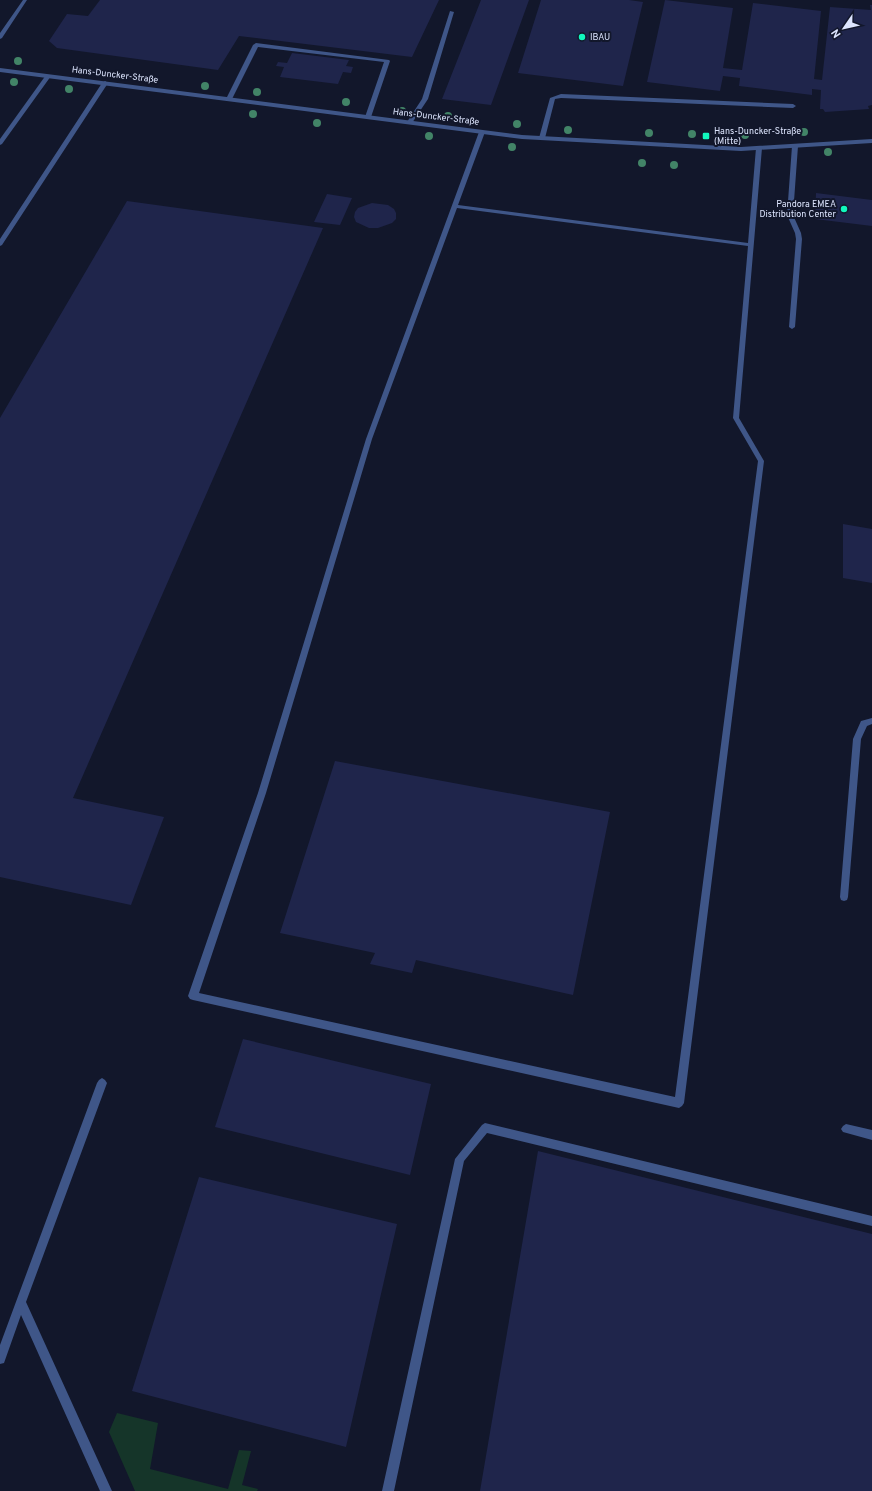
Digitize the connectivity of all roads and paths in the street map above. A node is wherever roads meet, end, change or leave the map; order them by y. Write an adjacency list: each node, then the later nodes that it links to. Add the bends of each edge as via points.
1 (25, 0): 3 (street)
2 (452, 12): 10 (street, via 425,100)
3 (0, 37)
4 (0, 70): 5 (street, Hans-Duncker-Straße)
5 (48, 76): 6 (street, Hans-Duncker-Straße); 14 (street)
6 (104, 83): 7 (street, Hans-Duncker-Straße); 18 (street)
7 (228, 99): 9 (street, Hans-Duncker-Straße); 9 (street, via 256,45 387,61)
8 (793, 106): 12 (street, via 561,96 552,98)
9 (368, 117): 10 (street, Hans-Duncker-Straße)
10 (410, 122): 11 (street, Hans-Duncker-Straße)
11 (482, 132): 12 (street, Hans-Duncker-Straße); 17 (street)
12 (542, 138): 16 (street, Hans-Duncker-Straße)
13 (872, 142): 15 (street, Hans-Duncker-Straße)
14 (0, 143)
15 (795, 146): 16 (street, Hans-Duncker-Straße); 20 (street, via 790,215 799,239)
16 (759, 148): 19 (street)
17 (455, 206): 19 (street); 19 (street, via 369,440 262,793 193,996 679,1103 761,461 736,418)
18 (0, 244)
19 (751, 246)
20 (792, 328)
21 (872, 721): 22 (street, via 864,723 857,739)
22 (844, 897)
23 (102, 1082): 27 (street)
24 (846, 1128): 25 (street)
25 (872, 1135)
26 (872, 1221): 30 (street, via 485,1128 460,1159)
27 (21, 1302): 28 (street); 29 (street)
28 (0, 1359)
29 (106, 1491)
30 (388, 1491)

